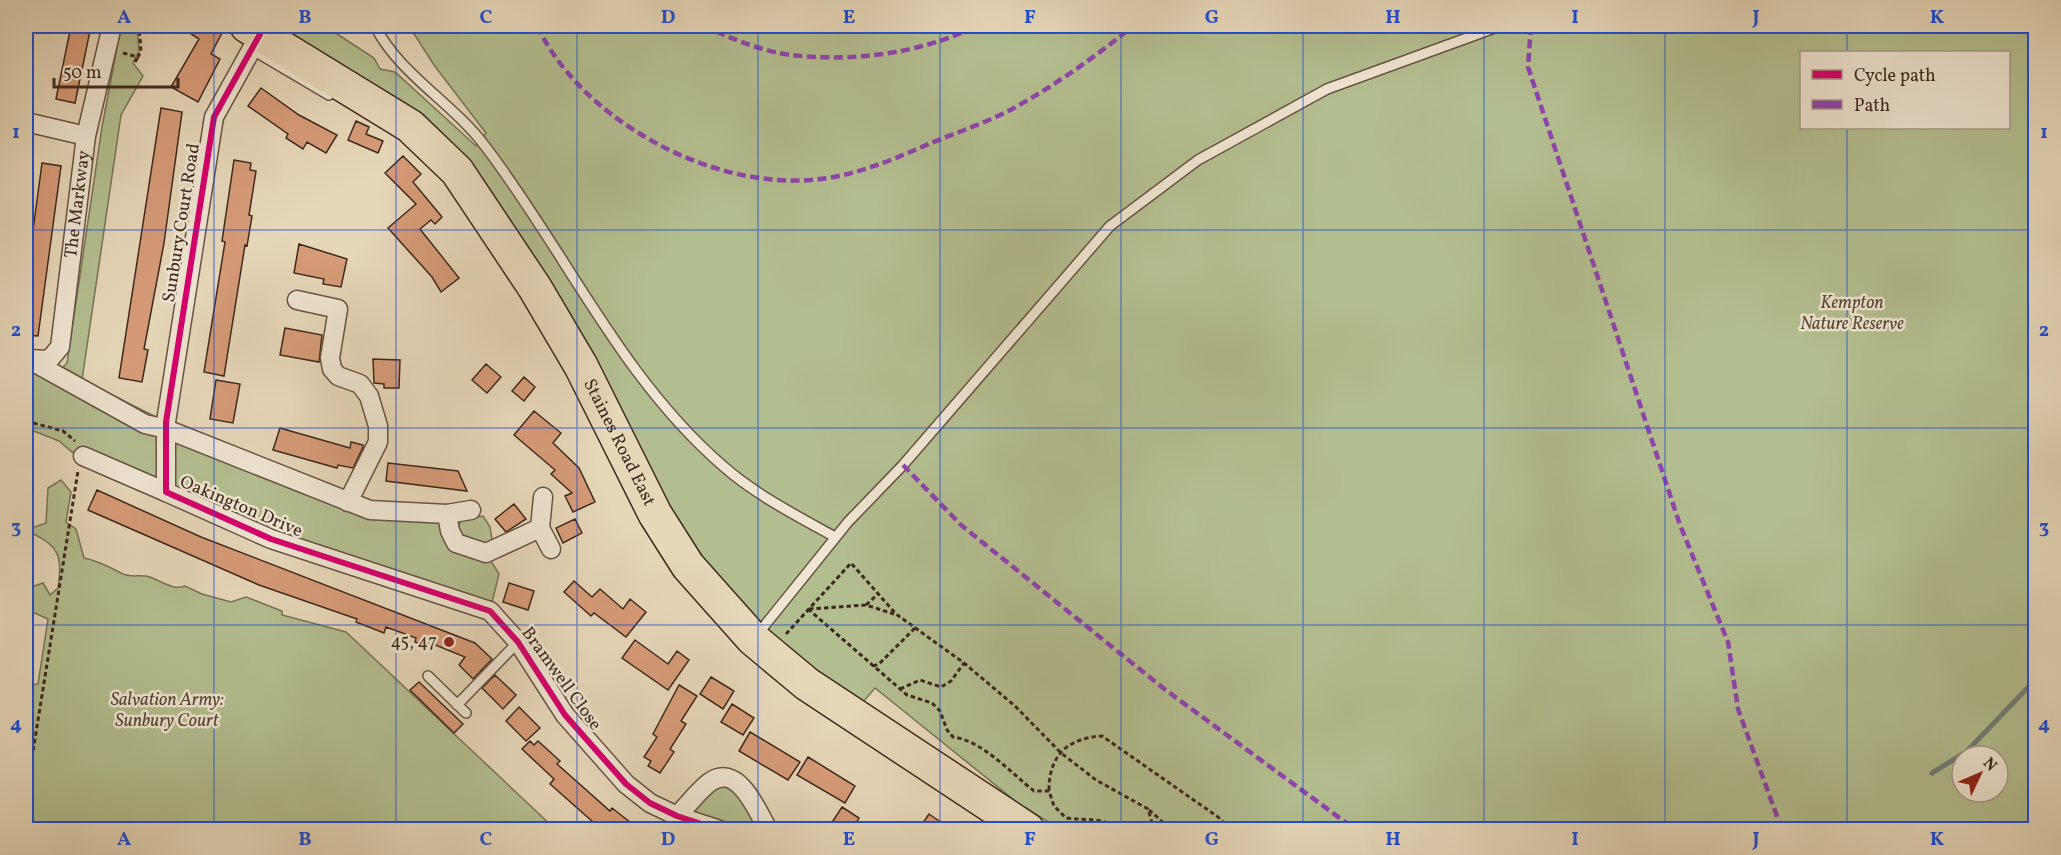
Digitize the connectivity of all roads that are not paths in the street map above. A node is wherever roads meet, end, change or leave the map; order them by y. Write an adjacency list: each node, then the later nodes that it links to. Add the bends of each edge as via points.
1 (112, 26): 7 (street, The Markway)
2 (375, 26): 18 (lane, via 405,65 484,145 627,359 674,418 724,467 778,505)
3 (1500, 26): 18 (lane, via 1327,89 1198,160 1110,225 903,465)
4 (252, 36): 5 (lane); 10 (street, Sunbury Court Road, via 214,117); 21 (highway, Staines Road East, via 410,126 457,171 535,288 581,366 655,514 688,566)
5 (341, 102)
6 (26, 122): 7 (street)
7 (86, 136): 9 (street, The Markway, via 60,347 49,360)
8 (297, 300): 14 (street, via 338,309 330,358 332,369 338,376 360,384 375,409 378,442)
9 (27, 358): 10 (street, via 145,424)
10 (166, 429): 12 (street, Oakington Drive); 14 (street)
11 (82, 456): 12 (street, Oakington Drive)
12 (166, 492): 20 (street, Oakington Drive, via 271,539)
13 (543, 497): 17 (street)
14 (348, 502): 16 (street, via 370,510)
15 (471, 510): 16 (street)
16 (447, 514): 17 (street, via 456,543 486,554)
17 (540, 528): 19 (street)
18 (834, 537): 21 (lane)
19 (551, 549)
20 (364, 570): 22 (street, Bramwell Close, via 490,611)
21 (753, 639): 27 (highway, Staines Road East, via 807,684)
22 (518, 642): 24 (lane); 26 (street, Bramwell Close, via 565,715 604,761 650,803)
23 (429, 676): 24 (lane)
24 (457, 705): 25 (lane)
25 (466, 713)
26 (677, 816): 28 (street, Bramwell Close); 29 (street, via 710,782 731,779 740,784)
27 (1011, 825)
28 (720, 830)
29 (768, 830)

